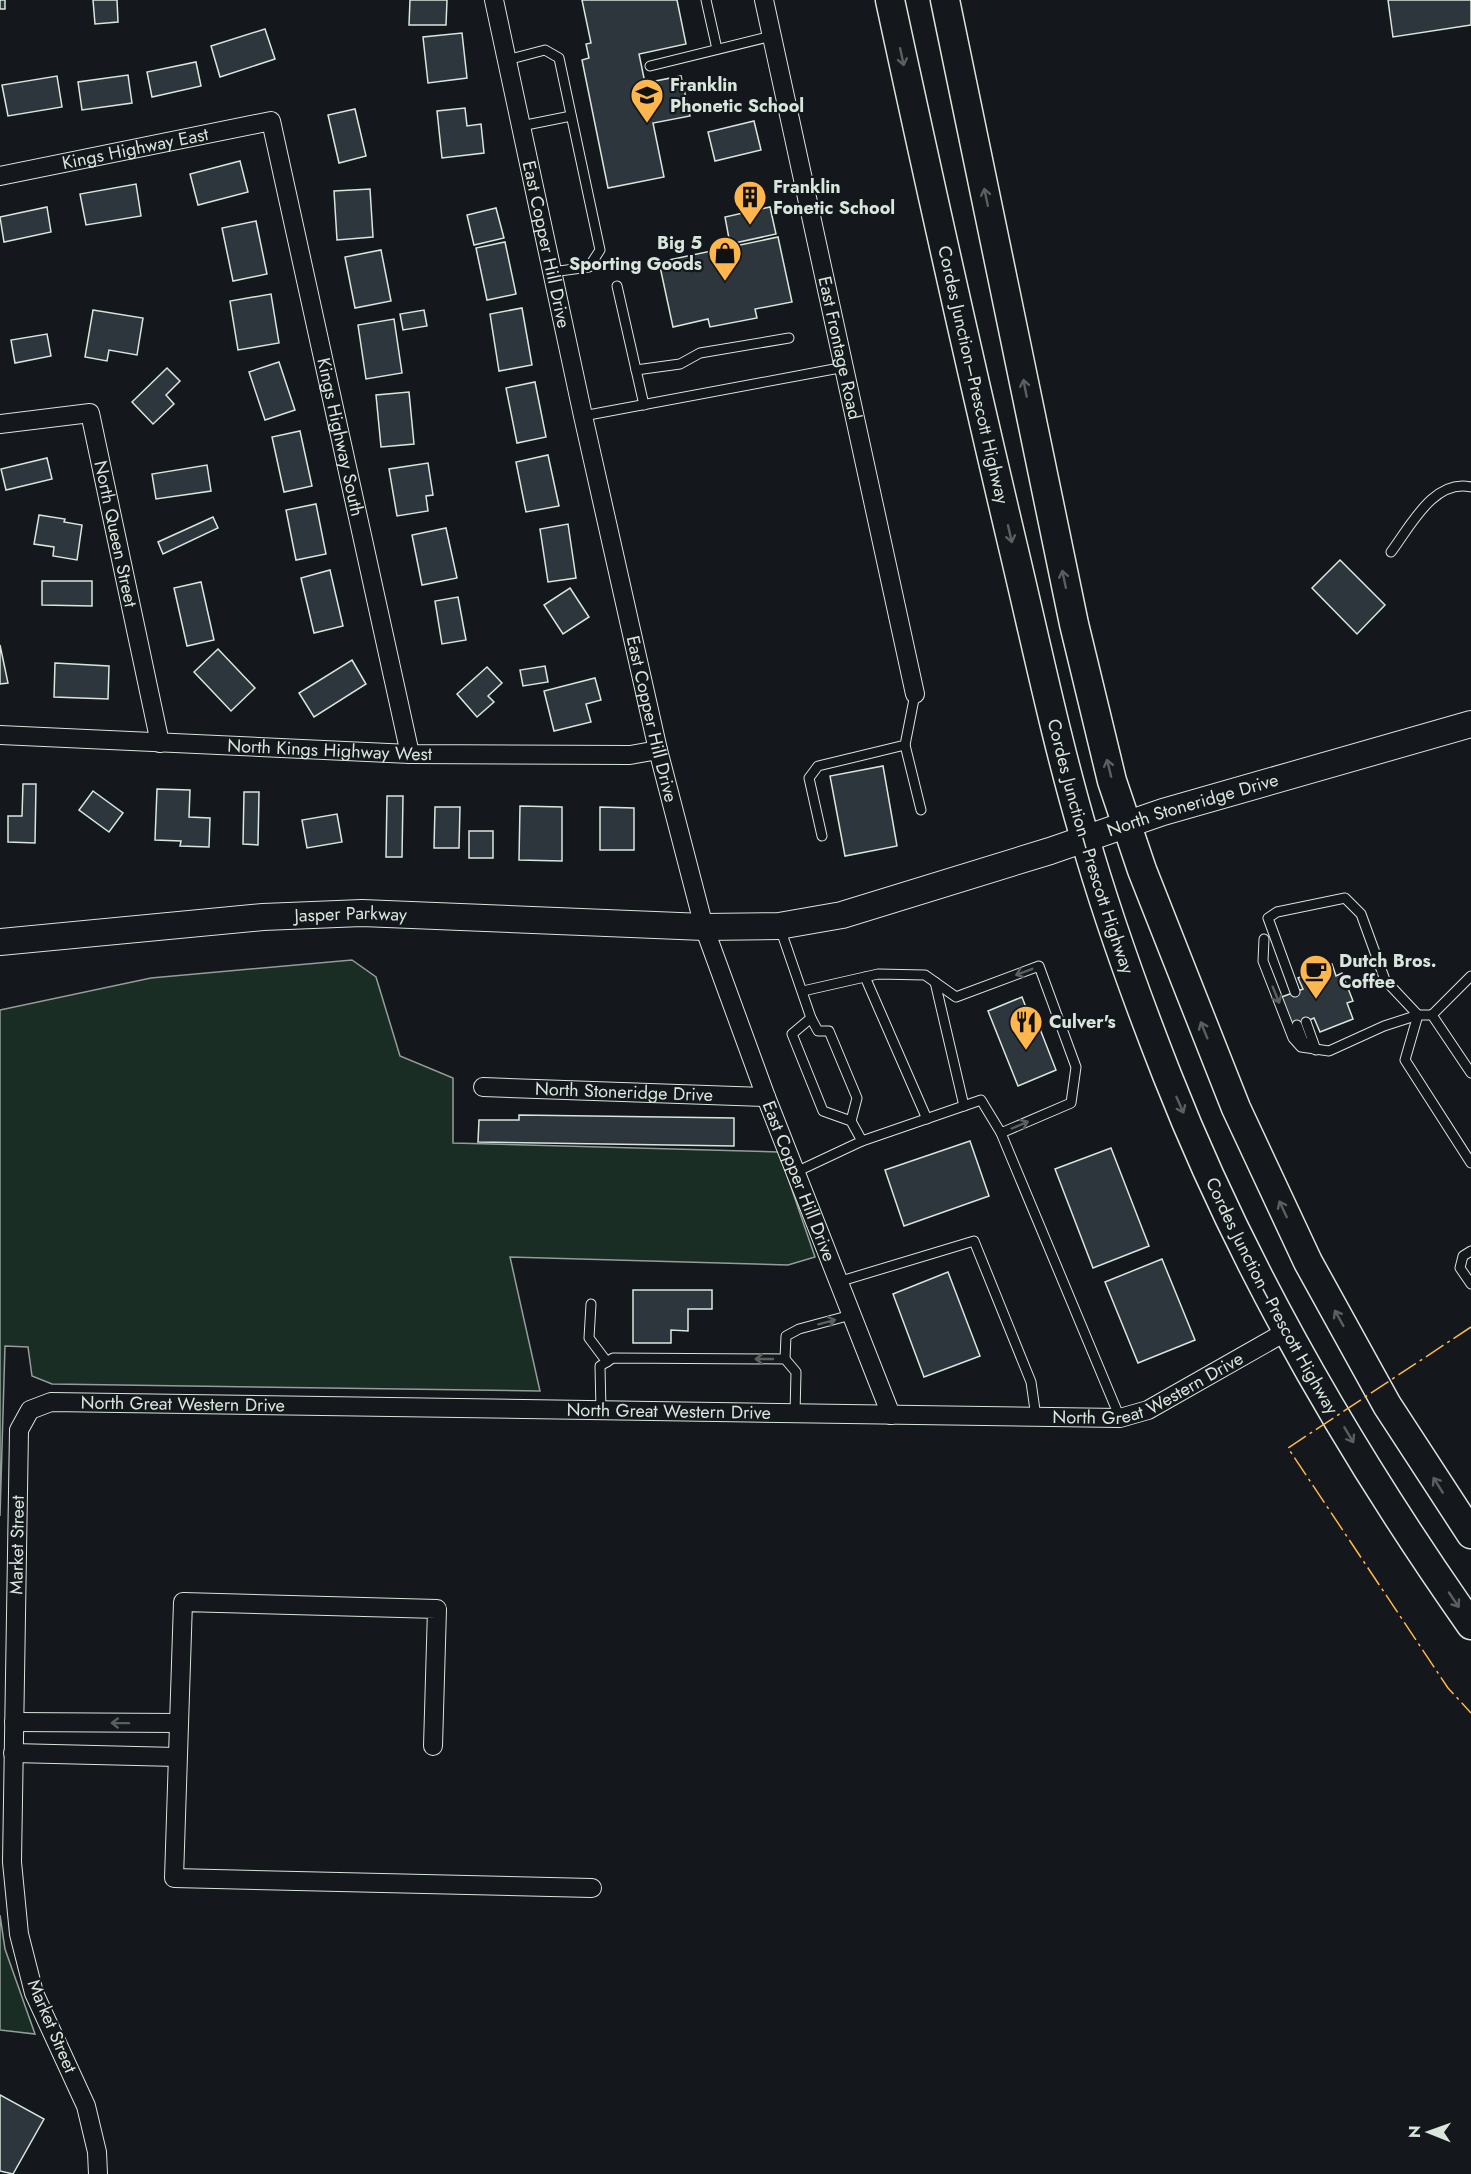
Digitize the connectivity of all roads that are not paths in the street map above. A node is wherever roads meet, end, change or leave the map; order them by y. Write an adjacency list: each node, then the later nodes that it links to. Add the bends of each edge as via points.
1 (494, 0): 8 (street, East Copper Hill Drive)
2 (706, 0): 7 (lane)
3 (764, 0): 6 (street, East Frontage Road)
4 (890, 0): 34 (main road, Cordes Junction–Prescott Highway, one-way to 34, via 942,247)
5 (945, 0): 32 (main road, Cordes Junction–Prescott Highway, one-way to 5, via 1072,613)
6 (772, 36): 7 (lane); 17 (street, East Frontage Road)
7 (717, 49): 9 (lane)
8 (507, 60): 10 (lane, via 544,50 559,58); 12 (street, East Copper Hill Drive)
9 (651, 66)
10 (571, 116): 12 (lane); 14 (lane, via 600,250 589,267)
11 (271, 121): 13 (street, Kings Highway East); 30 (street, Kings Highway South)
12 (521, 126): 14 (street, East Copper Hill Drive)
13 (0, 176)
14 (552, 272): 20 (street, East Copper Hill Drive)
15 (617, 286): 18 (lane)
16 (789, 338): 18 (lane, via 700,353 680,364)
17 (845, 367): 19 (lane); 24 (street, East Frontage Road)
18 (636, 370): 19 (lane)
19 (644, 405): 20 (lane)
20 (583, 416): 29 (street, East Copper Hill Drive)
21 (0, 424): 27 (street, North Queen Street, via 90,413)
22 (1471, 487): 23 (lane, via 1448,488 1433,497)
23 (1391, 552)
24 (915, 694): 28 (lane)
25 (1471, 724): 32 (main road, North Stoneridge Drive)
26 (0, 735): 27 (street, North Kings Highway West)
27 (160, 743): 30 (street, North Kings Highway West)
28 (905, 745): 31 (lane); 33 (lane, via 818,766 809,778)
29 (658, 750): 30 (street, North Kings Highway West, via 630,755); 36 (street, East Copper Hill Drive)
30 (410, 754)
31 (921, 810)
32 (1126, 824): 34 (main road, North Stoneridge Drive); 73 (main road, Cordes Junction–Prescott Highway, one-way to 32, via 1387,1404 1308,1262 1223,1077)
33 (822, 836)
34 (1085, 839): 35 (main road, North Stoneridge Drive, via 842,915); 64 (main road, Cordes Junction–Prescott Highway, one-way to 64, via 1168,1078 1223,1204)
35 (779, 926): 36 (main road, North Stoneridge Drive); 42 (lane)
36 (704, 927): 38 (main road, Jasper Parkway, via 362,913 263,917); 51 (street, East Copper Hill Drive)
37 (1264, 939): 48 (lane, one-way to 48, via 1263,961 1293,1038 1301,1047)
38 (0, 942)
39 (1471, 976): 45 (lane)
40 (865, 977): 41 (lane, via 925,975); 42 (lane); 53 (lane)
41 (935, 982): 52 (lane); 55 (lane, one-way to 41, via 1071,1103 1076,1067 1039,966 956,997)
42 (803, 991): 46 (lane)
43 (1295, 992): 44 (lane, via 1268,918 1277,912 1345,897 1360,914 1385,980)
44 (1418, 1015): 45 (lane); 48 (lane, via 1329,1051); 57 (lane, via 1405,1060)
45 (1432, 1015): 49 (lane)
46 (811, 1018): 54 (lane, via 818,1031 829,1031 857,1098); 54 (lane, via 792,1034 823,1112)
47 (1301, 1023): 48 (lane)
48 (1316, 1050)
49 (1471, 1073)
50 (483, 1088): 51 (street, North Stoneridge Drive)
51 (766, 1097): 58 (street, East Copper Hill Drive)
52 (964, 1106): 53 (lane); 55 (lane, via 981,1100)
53 (927, 1119): 56 (lane)
54 (851, 1120): 56 (lane)
55 (1001, 1133): 72 (lane)
56 (862, 1141): 58 (lane)
57 (1471, 1163)
58 (796, 1173): 60 (street, East Copper Hill Drive)
59 (1471, 1251): 61 (lane, via 1463,1256 1460,1269)
60 (837, 1282): 63 (street, East Copper Hill Drive); 71 (lane, via 974,1241 1031,1382)
61 (1471, 1284)
62 (591, 1304): 66 (lane, via 589,1338)
63 (851, 1315): 65 (lane, one-way to 63, via 786,1336); 70 (street, East Copper Hill Drive)
64 (1287, 1331): 72 (street, North Great Western Drive, via 1156,1405); 74 (main road, Cordes Junction–Prescott Highway, one-way to 74, via 1397,1516)
65 (785, 1359): 66 (lane, one-way to 66, via 613,1358); 69 (lane, via 796,1372)
66 (607, 1362): 68 (lane, via 600,1366)
67 (30, 1410): 68 (street, North Great Western Drive, via 51,1402); 75 (street, Market Street, via 19,1430)
68 (601, 1411): 69 (street, North Great Western Drive)
69 (795, 1414): 70 (street, North Great Western Drive)
70 (891, 1416): 71 (street, North Great Western Drive)
71 (1036, 1417): 72 (street, North Great Western Drive)
72 (1120, 1418)
73 (1471, 1534)
74 (1471, 1625)
75 (14, 1722): 76 (street, one-way to 75); 78 (street, Market Street)
76 (178, 1723): 77 (street, via 183,1602 437,1609); 79 (street)
77 (433, 1746)
78 (14, 1753): 79 (street); 81 (street, Market Street, via 12,1862 19,1934 34,1992 86,2106)
79 (177, 1757): 80 (street, via 174,1878)
80 (592, 1887)
81 (98, 2174)

